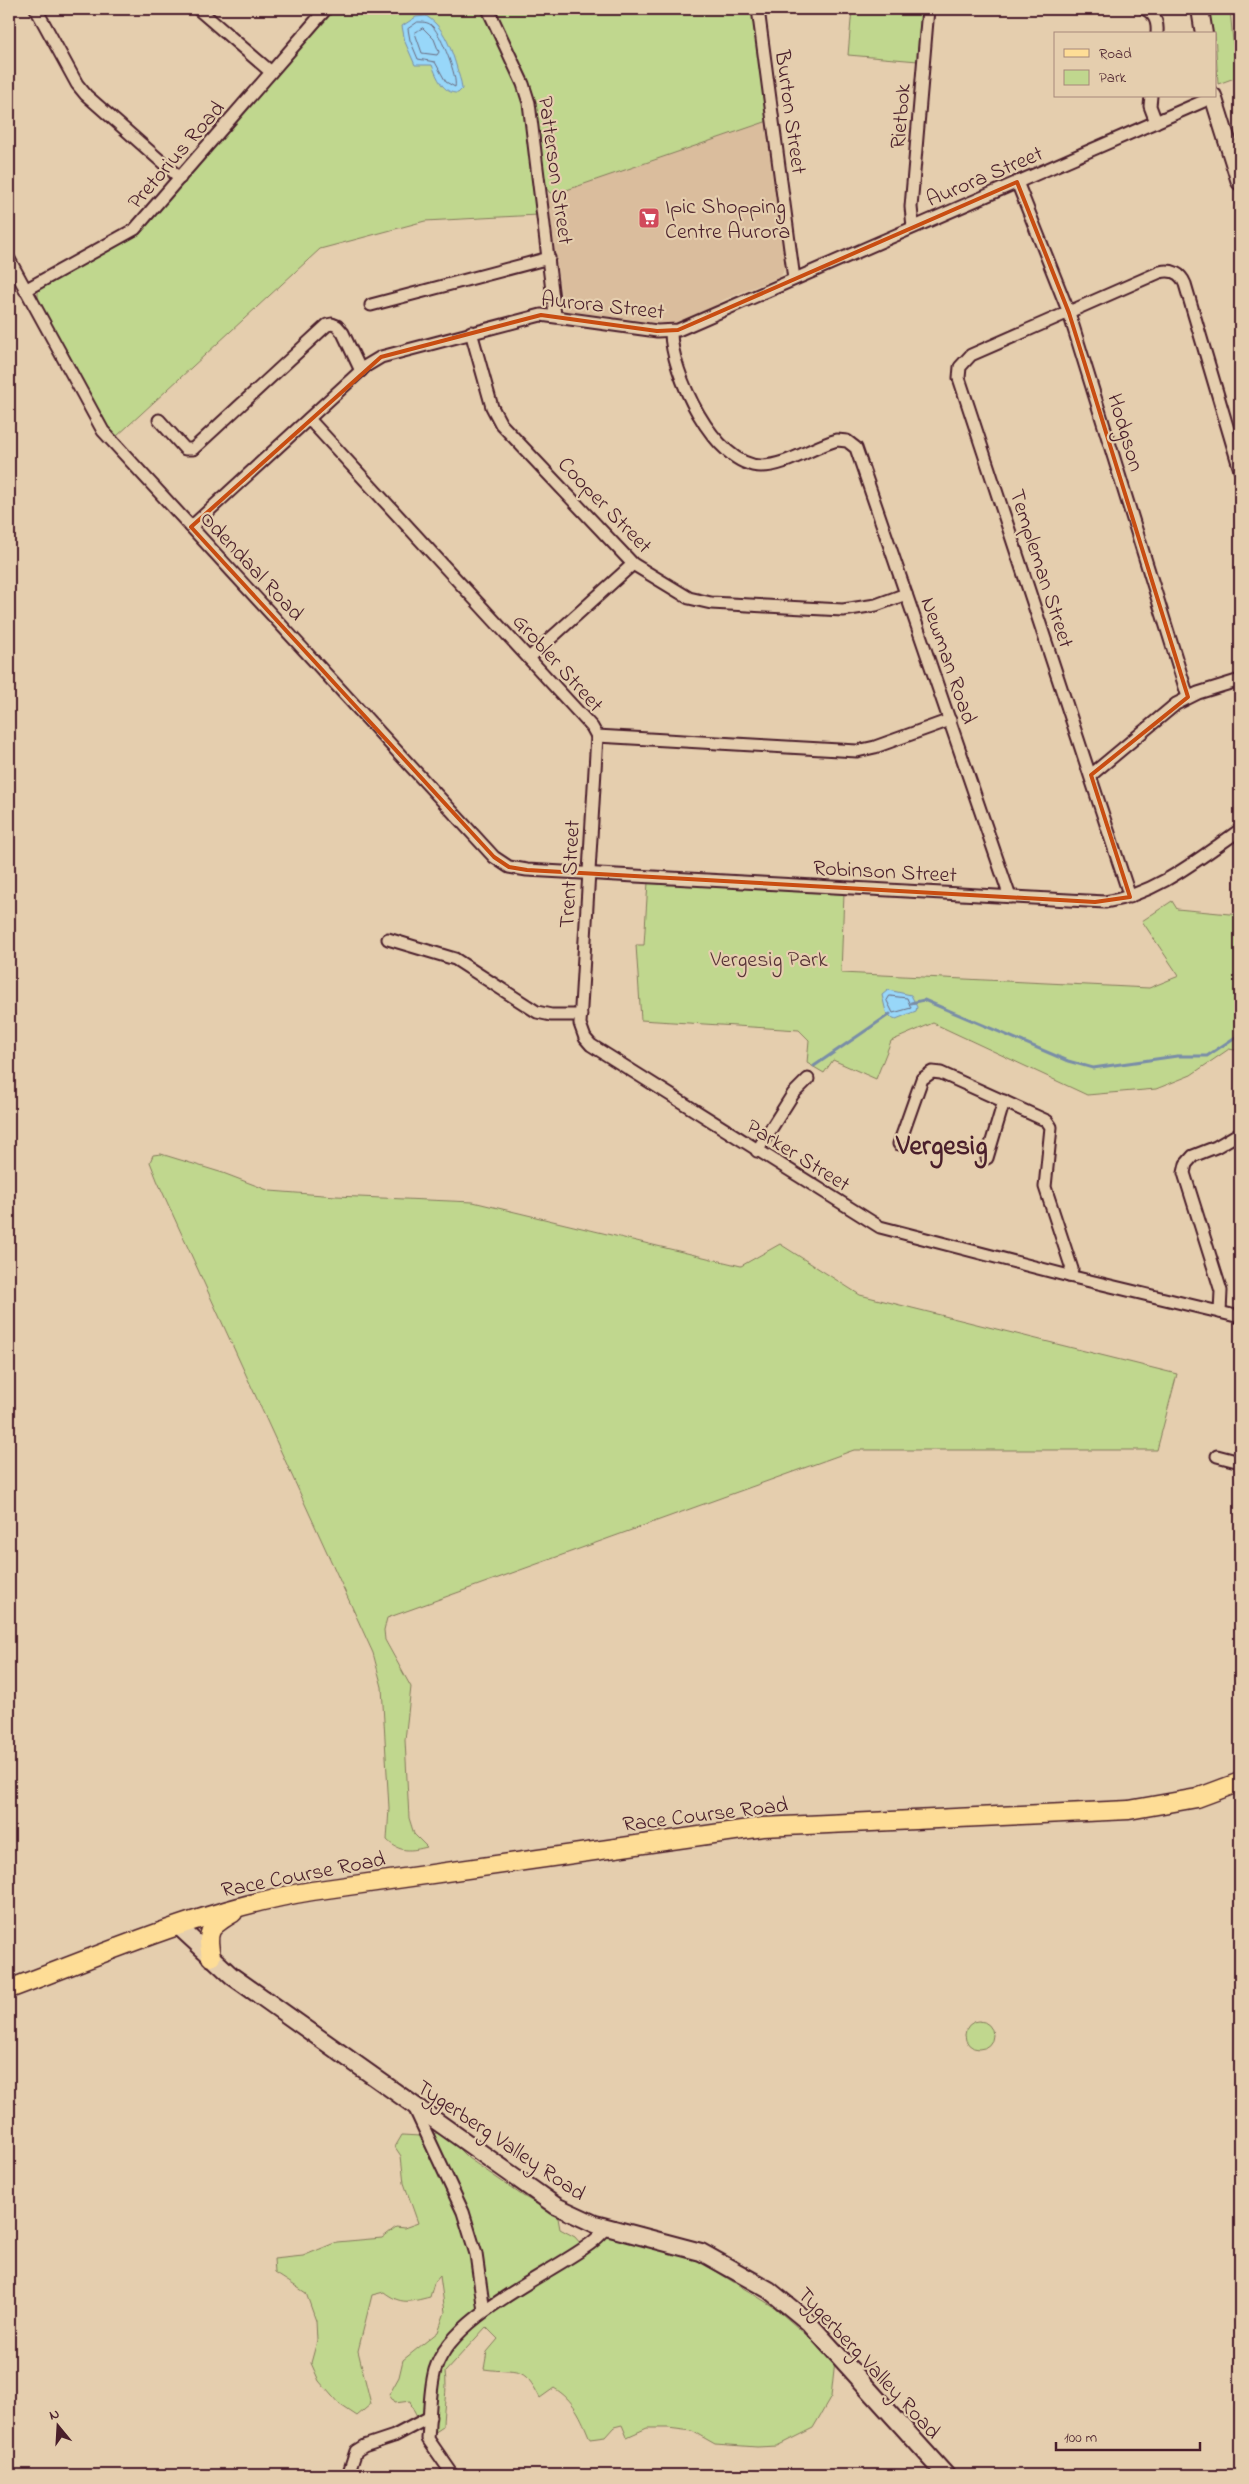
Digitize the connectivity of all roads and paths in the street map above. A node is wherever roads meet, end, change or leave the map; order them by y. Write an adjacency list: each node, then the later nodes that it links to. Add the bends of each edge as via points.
1 (36, 9): 16 (street, via 86,95)
2 (198, 9): 11 (street)
3 (326, 9): 11 (street, Pretorius Road)
4 (488, 9): 20 (street, Patterson Street, via 527,95)
5 (758, 9): 22 (street, Burton Street)
6 (928, 9): 19 (street, Rietbok, via 911,207)
7 (1145, 9): 9 (street, via 1154,16)
8 (1200, 9): 10 (main road)
9 (1157, 32)
10 (1204, 32)
11 (271, 72): 16 (street, Pretorius Road)
12 (1151, 98): 15 (street)
13 (1209, 98): 15 (street, Aurora Street)
14 (1214, 98): 18 (main road)
15 (1156, 122): 17 (street, Aurora Street)
16 (180, 178): 23 (street, Pretorius Road, via 135,229)
17 (1017, 182): 19 (street, Aurora Street); 25 (street, Hodgson)
18 (1240, 182)
19 (913, 227): 22 (street, Aurora Street)
20 (549, 258): 24 (street); 26 (street, Patterson Street)
21 (9, 260): 23 (street, Odendaal Road)
22 (794, 279): 28 (street, Aurora Street)
23 (25, 290): 33 (street, Odendaal Road, via 103,431)
24 (371, 305)
25 (1068, 313): 32 (street, Templeman Street, via 1160,272 1179,274 1185,284); 38 (street, Hodgson); 41 (street, Templeman Street, via 968,357 958,374)
26 (555, 315): 27 (street, Aurora Street, via 530,316); 28 (street, Aurora Street)
27 (471, 332): 29 (street, Aurora Street, via 390,354 376,359); 34 (street, Cooper Street, via 497,419)
28 (671, 332): 35 (street, Newman Road, via 674,352 696,413 736,458 753,465 772,465 832,441 846,441 858,451)
29 (360, 371): 30 (street, Aurora Street); 31 (street, via 340,328 332,324 192,449 185,449)
30 (309, 419): 33 (street, Aurora Street); 36 (street, Grobler Street)
31 (159, 420)
32 (1240, 470)
33 (191, 527): 43 (street, Odendaal Road, via 494,857)
34 (633, 564): 35 (street, Cooper Street, via 679,593 710,604 843,610); 36 (street)
35 (906, 594): 39 (street, Newman Road)
36 (529, 658): 40 (street, Grobler Street, via 592,727)
37 (1240, 680): 38 (street)
38 (1188, 697): 41 (street, via 1155,719)
39 (950, 720): 40 (street, Grobler Street, via 857,751); 45 (street, Newman Road)
40 (596, 736): 44 (street, Trent Street)
41 (1090, 775): 46 (street, Templeman Street)
42 (1240, 830): 46 (street, Robinson Street, via 1163,882)
43 (509, 867): 44 (street, Robinson Street)
44 (588, 873): 45 (street, Robinson Street); 48 (street, Trent Street)
45 (1010, 897): 46 (street, Robinson Street, via 1095,902)
46 (1130, 897)
47 (388, 939): 48 (street, via 454,959 537,1012)
48 (581, 1015): 53 (street, Parker Street, via 582,1034 591,1045)
49 (808, 1079): 53 (street, via 793,1094)
50 (1004, 1101): 52 (street, via 941,1073 928,1073 922,1079); 54 (street); 55 (street, via 1045,1119 1049,1124 1046,1192 1072,1269)
51 (1240, 1133): 56 (street, via 1216,1148 1193,1156 1184,1173 1222,1291)
52 (899, 1144)
53 (757, 1151): 55 (street, Parker Street, via 880,1227)
54 (987, 1158)
55 (1069, 1276): 56 (street, Parker Street)
56 (1220, 1312): 57 (street, Parker Street)
57 (1240, 1317)
58 (1217, 1456): 59 (street)
59 (1240, 1462)
60 (1240, 1782): 61 (main road, Race Course Road, via 1206,1795 1161,1806 736,1830 312,1890)
61 (253, 1902): 62 (main road, Race Course Road); 63 (main road, via 213,1926 208,1940)
62 (178, 1926): 63 (main road, Tygerberg Valley Road); 64 (main road)
63 (210, 1957): 65 (main road, Tygerberg Valley Road, via 245,1986)
64 (9, 1989)
65 (414, 2106): 66 (main road, Tygerberg Valley Road, via 543,2198 580,2219); 67 (street, via 463,2212 476,2254)
66 (607, 2228): 67 (street, via 586,2247); 71 (main road, Tygerberg Valley Road, via 701,2252 770,2290 814,2328)
67 (484, 2312): 68 (street, via 458,2334 439,2360)
68 (430, 2417): 69 (street, via 356,2451); 70 (street, via 428,2439)
69 (348, 2475)
70 (453, 2475)
71 (946, 2475)

